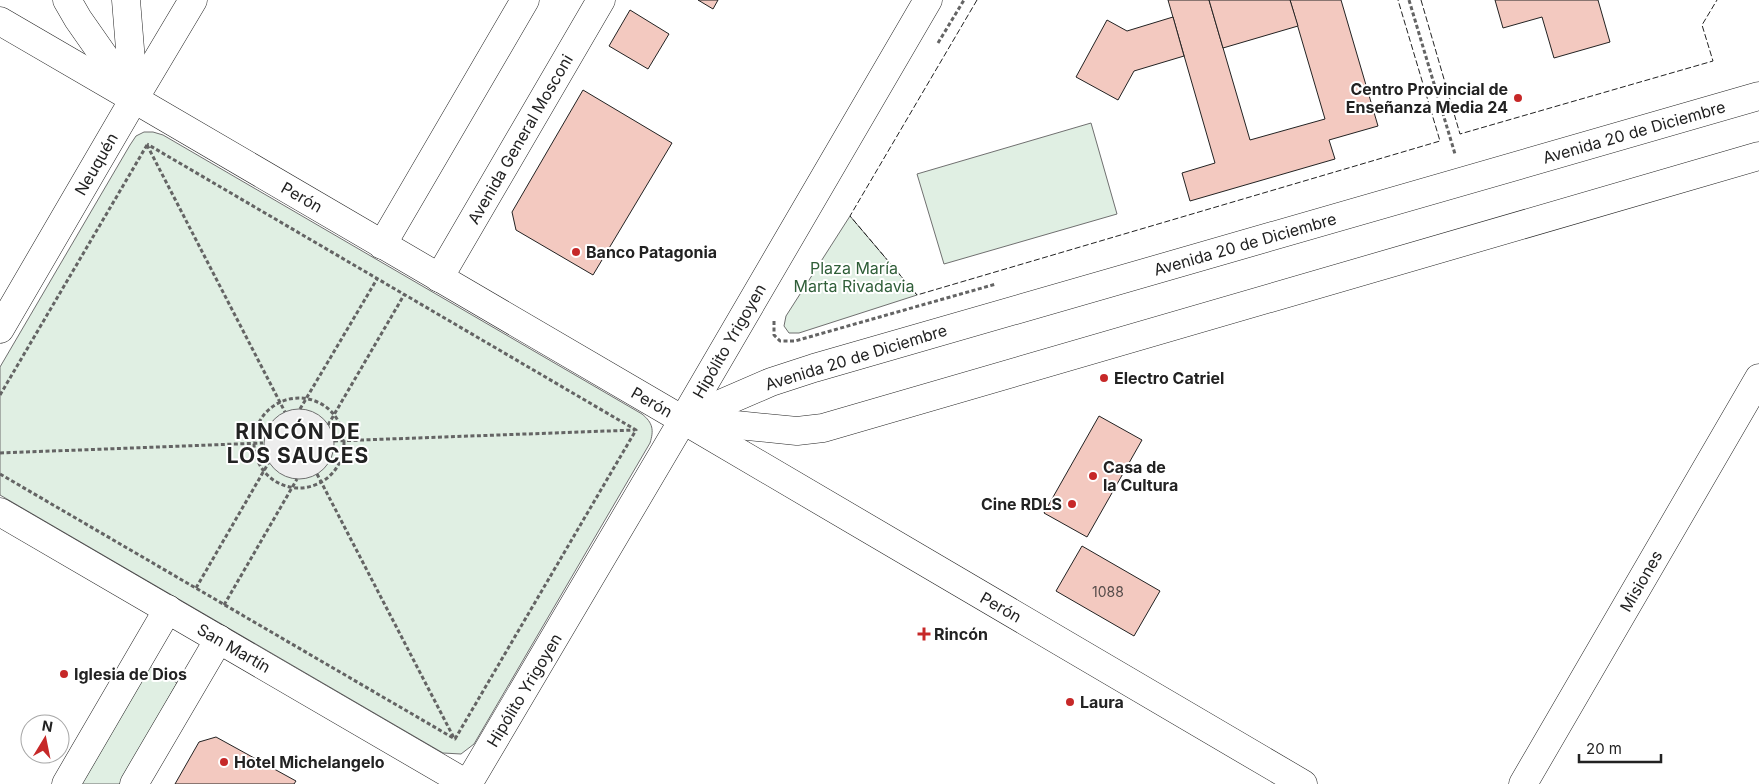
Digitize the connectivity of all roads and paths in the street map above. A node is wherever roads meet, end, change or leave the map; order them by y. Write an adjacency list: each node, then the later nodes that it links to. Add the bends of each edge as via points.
1 (67, 0): 12 (street)
2 (126, 0): 12 (street)
3 (193, 0): 12 (street, Neuquén)
4 (525, 0): 16 (street)
5 (601, 0): 17 (street, Avenida General Mosconi)
6 (928, 0): 30 (street, Hipólito Yrigoyen)
7 (964, 0): 10 (path)
8 (1409, 0): 14 (path, via 1455,154)
9 (0, 21): 12 (street, Perón)
10 (933, 51)
11 (1759, 96): 30 (street, Avenida 20 de Diciembre, via 814,368)
12 (134, 99): 16 (street, Perón); 22 (street, Neuquén)
13 (147, 144): 18 (path); 24 (path); 26 (path)
14 (1464, 151)
15 (1759, 156): 30 (street, via 823,428 797,431)
16 (382, 244): 17 (street, Perón)
17 (439, 278): 30 (street, Perón)
18 (377, 279): 20 (path); 25 (path)
19 (996, 284): 21 (path, via 795,341 780,341 774,334)
20 (404, 295): 29 (path); 32 (path)
21 (776, 314)
22 (0, 329)
23 (1759, 378): 55 (street, Misiones)
24 (0, 395)
25 (306, 399): 26 (path); 27 (path); 29 (path, via 326,408)
26 (280, 402): 28 (path); 36 (path, via 264,415 254,433)
27 (300, 409)
28 (285, 412)
29 (334, 416): 31 (path); 33 (path)
30 (683, 420): 53 (street, Hipólito Yrigoyen); 54 (street, Perón)
31 (328, 425)
32 (636, 430): 33 (path); 50 (path)
33 (344, 440): 34 (path); 43 (path, via 339,463)
34 (334, 441)
35 (264, 443): 36 (path)
36 (253, 444): 37 (path); 39 (path, via 258,464)
37 (0, 453)
38 (269, 462): 39 (path)
39 (264, 472): 44 (path, via 272,480); 46 (path)
40 (0, 474): 46 (path)
41 (318, 474): 43 (path)
42 (297, 479): 44 (path)
43 (322, 482): 44 (path); 50 (path)
44 (292, 488): 47 (path)
45 (0, 512): 48 (street, San Martín)
46 (196, 588): 47 (path)
47 (224, 605): 50 (path)
48 (168, 609): 49 (street, San Martín); 51 (street)
49 (219, 639): 52 (street); 53 (street, San Martín)
50 (455, 739)
51 (66, 784)
52 (134, 784)
53 (467, 784)
54 (1302, 784)
55 (1523, 784)

